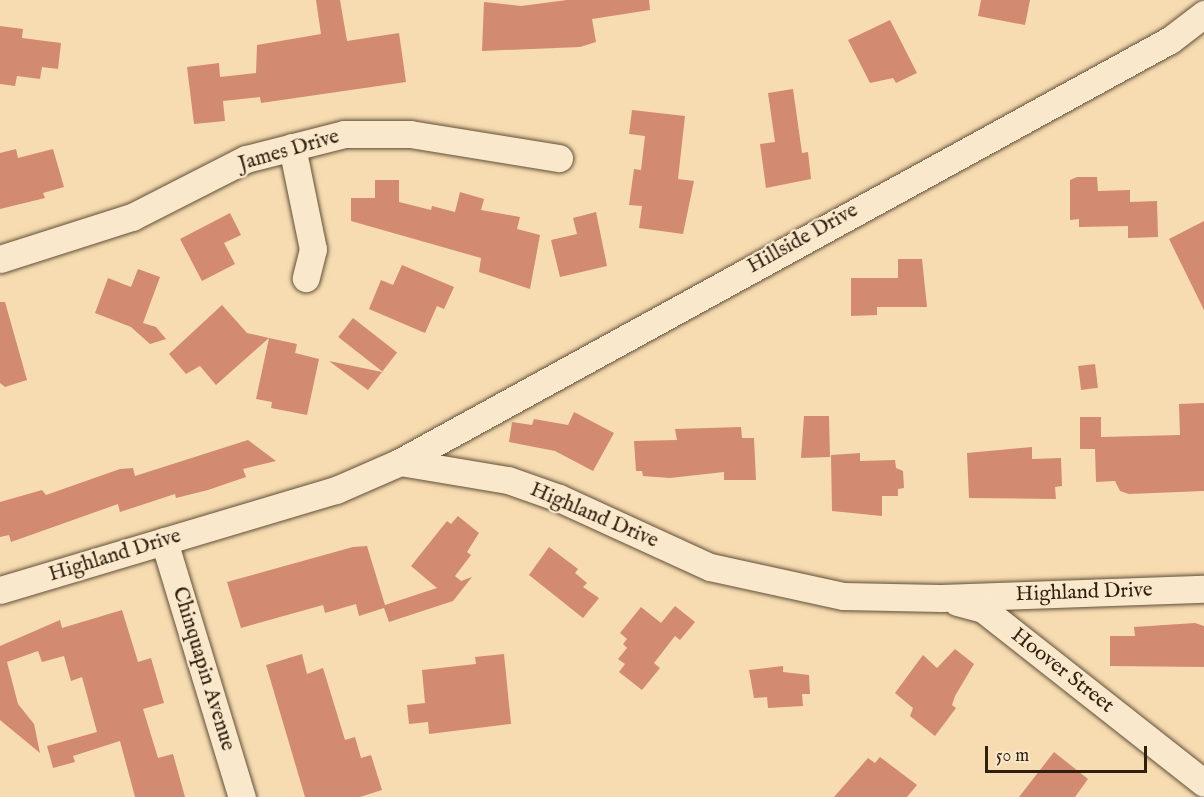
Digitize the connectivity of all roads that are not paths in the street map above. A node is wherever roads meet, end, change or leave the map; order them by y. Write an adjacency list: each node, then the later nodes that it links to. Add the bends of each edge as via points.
1 (1204, 14): 6 (street, Hillside Drive, via 1170,40)
2 (292, 147): 3 (street, James Drive, via 345,134 410,134); 4 (street, James Drive, via 246,159 132,217); 5 (street, via 313,249)
3 (559, 158)
4 (0, 259)
5 (306, 278)
6 (400, 462): 7 (street, Highland Drive, via 336,490); 10 (street, Highland Drive, via 508,480 559,498 710,567 843,596)
7 (164, 541): 9 (street, Highland Drive); 12 (street, Chinquapin Avenue)
8 (1204, 589): 10 (street, Highland Drive)
9 (0, 590)
10 (941, 598): 11 (street, Hoover Street, via 983,609)
11 (1204, 783)
12 (242, 797)

